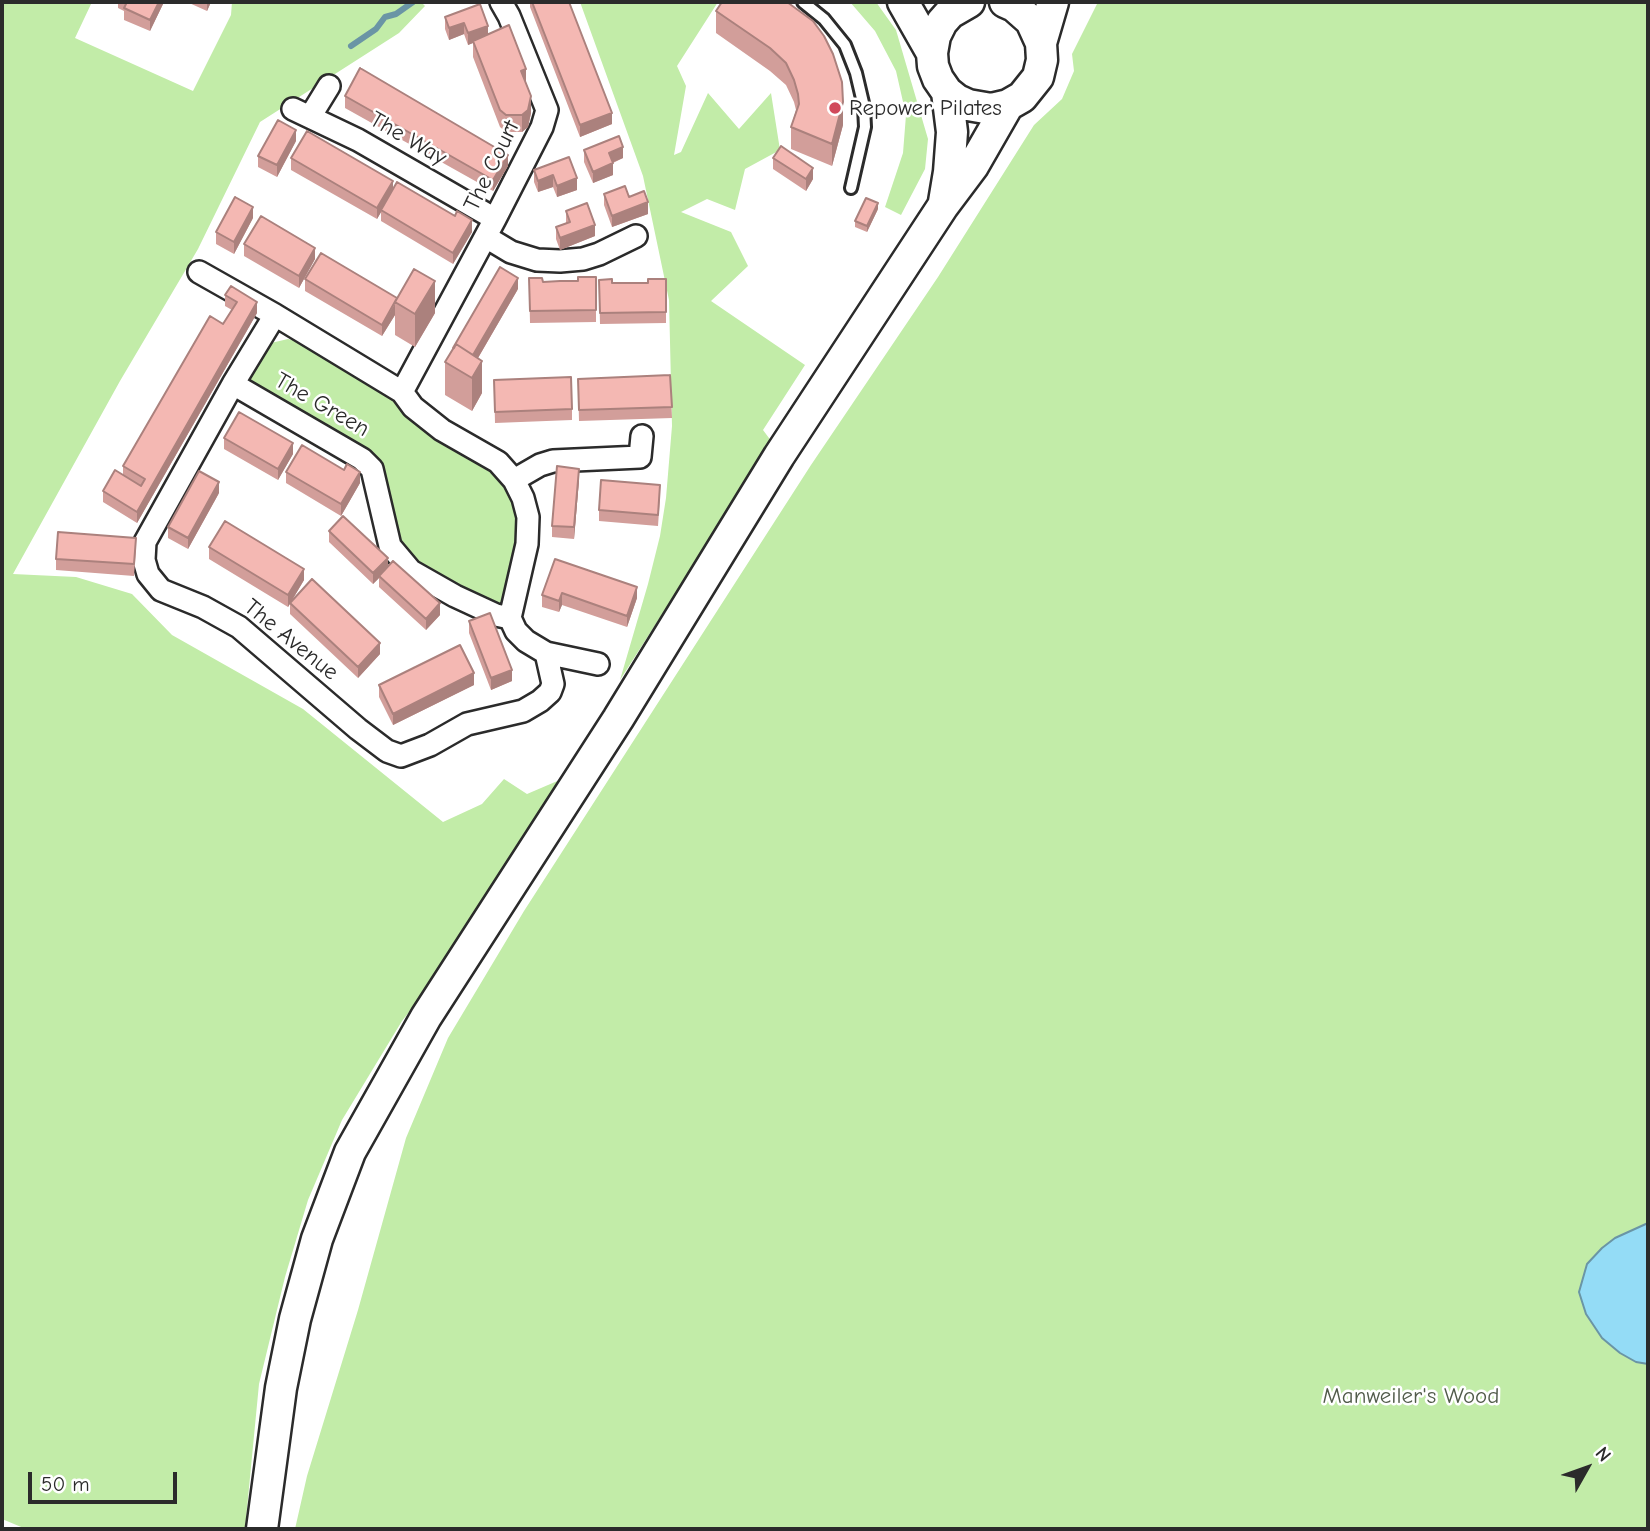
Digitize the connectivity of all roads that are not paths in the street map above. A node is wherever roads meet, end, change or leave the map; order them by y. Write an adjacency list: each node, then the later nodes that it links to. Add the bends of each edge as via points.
1 (501, 2): 14 (street, The Court, via 547,110)
2 (803, 2): 12 (lane, via 845,45 856,73 865,127)
3 (903, 2): 8 (main road)
4 (1005, 2): 7 (main road, via 1031,21)
5 (1053, 2): 7 (main road)
6 (959, 3): 8 (main road, via 942,22)
7 (1041, 43): 11 (main road, via 1038,77 1022,97)
8 (932, 53): 10 (main road, via 938,79)
9 (329, 86): 14 (street, The Way, via 301,113 358,140)
10 (947, 92): 11 (main road, via 968,106 991,109); 13 (main road, via 953,132)
11 (1007, 105): 13 (main road, via 973,166)
12 (851, 188)
13 (943, 206): 25 (main road, via 779,456 618,719 426,1017 350,1152 317,1239 295,1320)
14 (491, 228): 15 (street, The Way, via 511,252 537,260 583,259 603,264); 19 (street)
15 (636, 236)
16 (200, 272): 17 (street)
17 (275, 315): 18 (street, The Avenue); 19 (street)
18 (233, 384): 22 (street, The Green, via 372,469 390,546 411,571 455,596); 23 (street, The Avenue, via 145,542 148,573 161,590 239,626 349,721 387,751 401,756 467,724 523,711 540,701 553,684)
19 (407, 400): 21 (street, via 442,430 498,461)
20 (641, 457): 21 (street, via 553,461)
21 (514, 480): 22 (street, via 528,517 527,544)
22 (510, 618): 23 (street, via 526,641)
23 (546, 653): 24 (street)
24 (598, 664)
25 (262, 1529)

